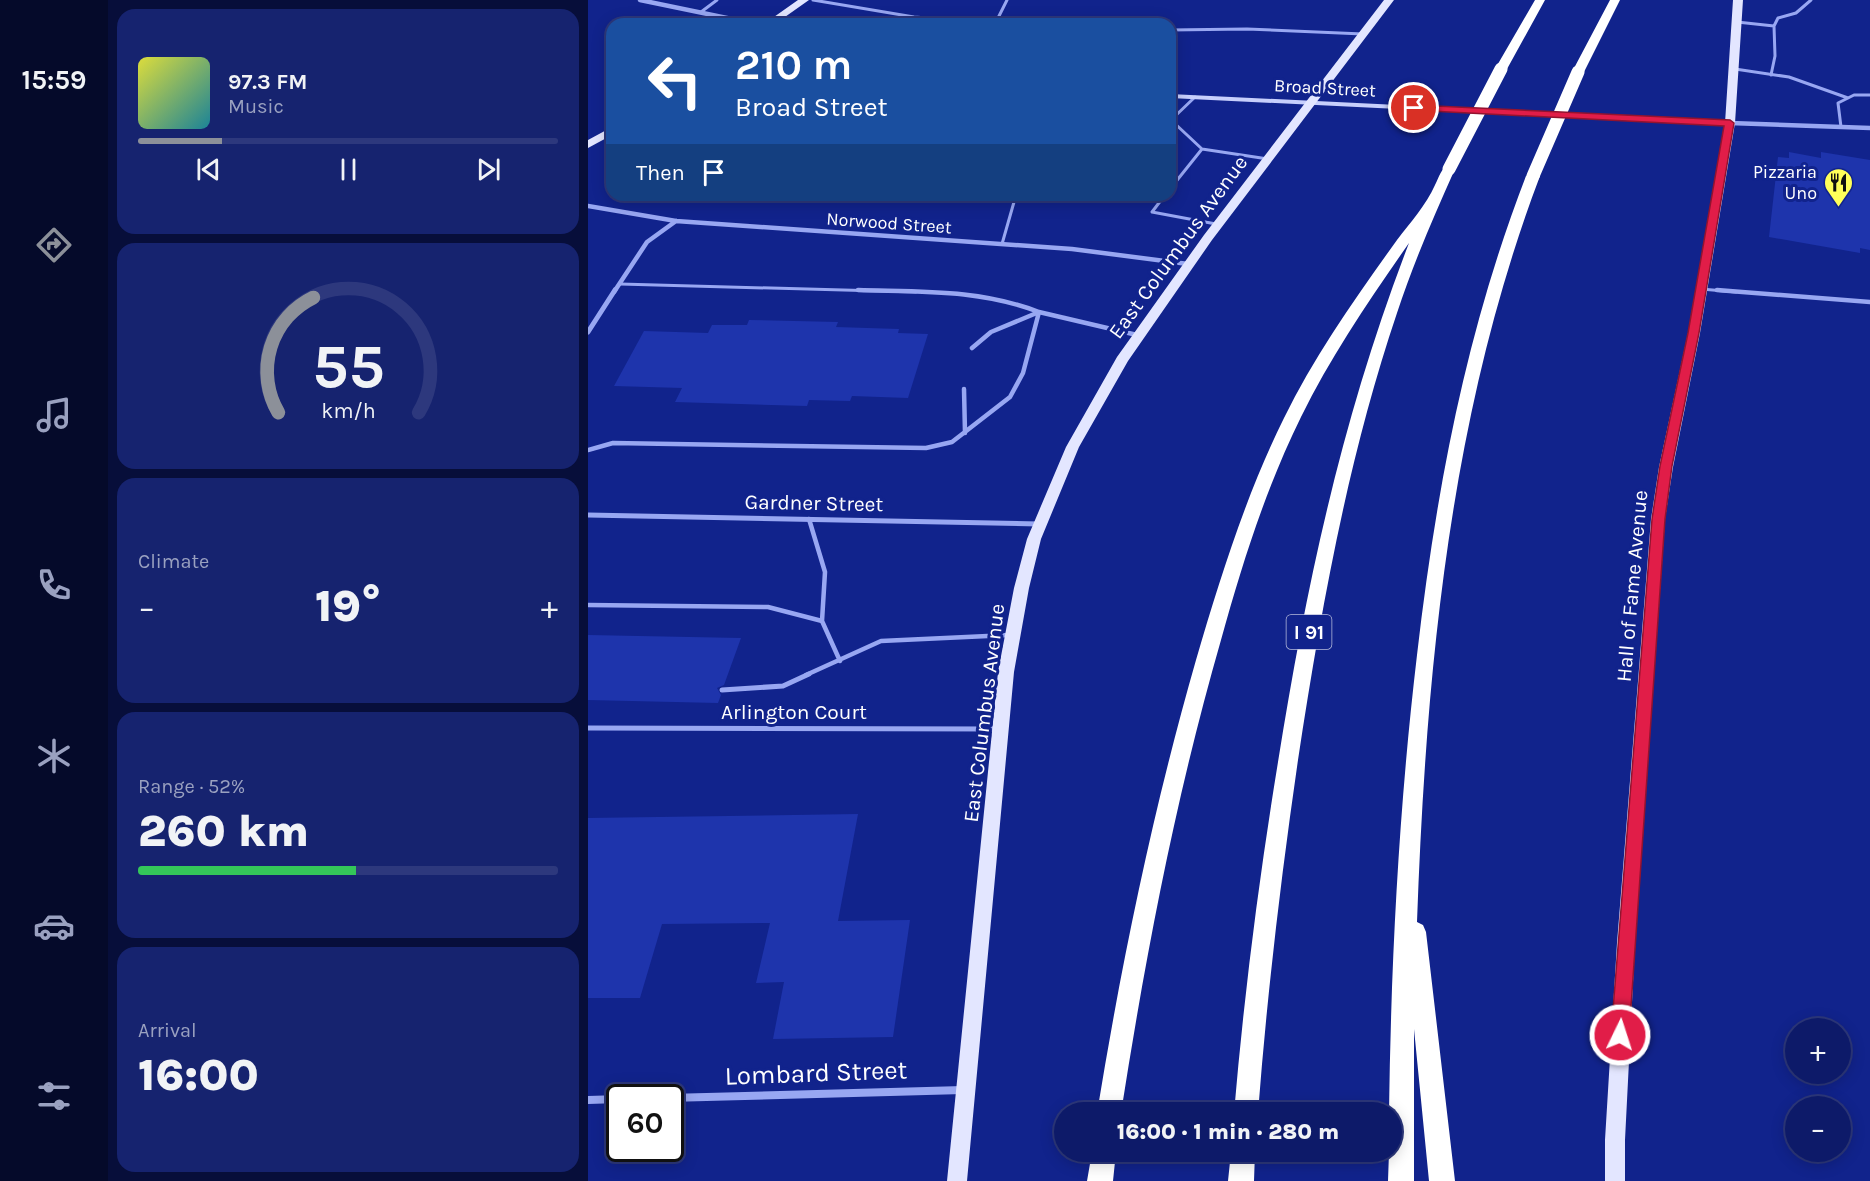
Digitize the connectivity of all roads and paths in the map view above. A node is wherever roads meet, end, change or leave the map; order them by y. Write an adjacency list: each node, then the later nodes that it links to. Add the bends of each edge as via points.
1 (640, 0): 11 (street)
2 (717, 0): 11 (lane)
3 (804, 0): 13 (main road)
4 (813, 0): 14 (lane)
5 (1008, 0): 15 (lane)
6 (1389, 0): 19 (main road, East Columbus Avenue)
7 (1540, 0): 37 (highway, I 91, bridge)
8 (1615, 0): 65 (highway, bridge, via 1578,72 1533,176 1500,269 1477,353 1455,450 1437,565 1420,701)
9 (1738, 0): 16 (main road, Hall of Fame Avenue)
10 (1811, 0): 17 (lane, via 1797,13 1778,18)
11 (701, 12): 12 (street)
12 (728, 18)
13 (778, 18)
14 (926, 18)
15 (998, 18)
16 (1737, 22): 17 (lane); 20 (main road, Hall of Fame Avenue)
17 (1774, 26): 21 (lane)
18 (1176, 30): 19 (lane)
19 (1363, 34): 26 (main road, East Columbus Avenue)
20 (1735, 69): 21 (lane); 28 (main road, Hall of Fame Avenue)
21 (1771, 75): 25 (lane, via 1789,77)
22 (1870, 95): 25 (lane)
23 (1176, 96): 24 (main road, Broad Street)
24 (1195, 98): 26 (main road, Broad Street); 27 (lane)
25 (1848, 98): 30 (lane, via 1838,103)
26 (1309, 104): 28 (main road, Broad Street); 35 (main road, East Columbus Avenue)
27 (1176, 115)
28 (1730, 123): 30 (street); 46 (main road, Hall of Fame Avenue)
29 (1176, 125): 34 (lane)
30 (1842, 127): 31 (street)
31 (1870, 128)
32 (606, 134): 33 (main road)
33 (588, 145)
34 (1202, 149): 35 (lane); 36 (lane)
35 (1268, 159): 42 (main road, East Columbus Avenue)
36 (1176, 182)
37 (1438, 192): 70 (highway, via 1318,369 1269,466 1249,521 1189,718 1160,833); 71 (highway, I 91, via 1378,349 1322,564 1271,870)
38 (1014, 201): 43 (lane)
39 (1160, 201): 42 (lane, via 1152,212)
40 (588, 206): 41 (street, Norwood Street)
41 (676, 221): 43 (street, Norwood Street); 45 (street, via 647,242)
42 (1218, 225): 44 (main road, East Columbus Avenue)
43 (1002, 244): 44 (street, Norwood Street)
44 (1188, 264): 50 (main road, East Columbus Avenue)
45 (620, 284): 48 (lane, via 966,294 1010,301); 49 (street)
46 (1701, 290): 47 (lane); 79 (main road, Hall of Fame Avenue, via 1658,519 1625,954)
47 (1870, 302)
48 (1039, 312): 50 (lane); 51 (lane, via 986,336); 53 (lane, via 1023,373 1011,397)
49 (588, 332)
50 (1137, 335): 57 (main road, East Columbus Avenue, via 1081,432)
51 (972, 348)
52 (964, 389): 53 (lane)
53 (965, 433): 54 (lane, via 952,442 926,448 613,443)
54 (588, 450)
55 (588, 515): 56 (street, Gardner Street)
56 (809, 519): 57 (street, Gardner Street); 59 (lane, via 825,572)
57 (1040, 524): 60 (main road, East Columbus Avenue)
58 (588, 605): 59 (lane, via 768,607)
59 (822, 621): 61 (lane)
60 (1012, 635): 61 (lane, via 881,640); 64 (main road, East Columbus Avenue)
61 (840, 661): 62 (lane, via 783,686)
62 (722, 690)
63 (588, 728): 64 (lane, Arlington Court)
64 (999, 729): 66 (main road, East Columbus Avenue)
65 (1408, 867): 77 (highway, via 1400,1073); 78 (highway)
66 (966, 1090): 67 (street, Lombard Street); 74 (main road, East Columbus Avenue)
67 (684, 1098)
68 (606, 1099): 69 (street)
69 (588, 1100)
70 (1111, 1102)
71 (1247, 1102)
72 (1103, 1162): 75 (highway)
73 (1242, 1162): 76 (highway)
74 (957, 1181)
75 (1100, 1181)
76 (1241, 1181)
77 (1401, 1181)
78 (1442, 1181)
79 (1615, 1181)

